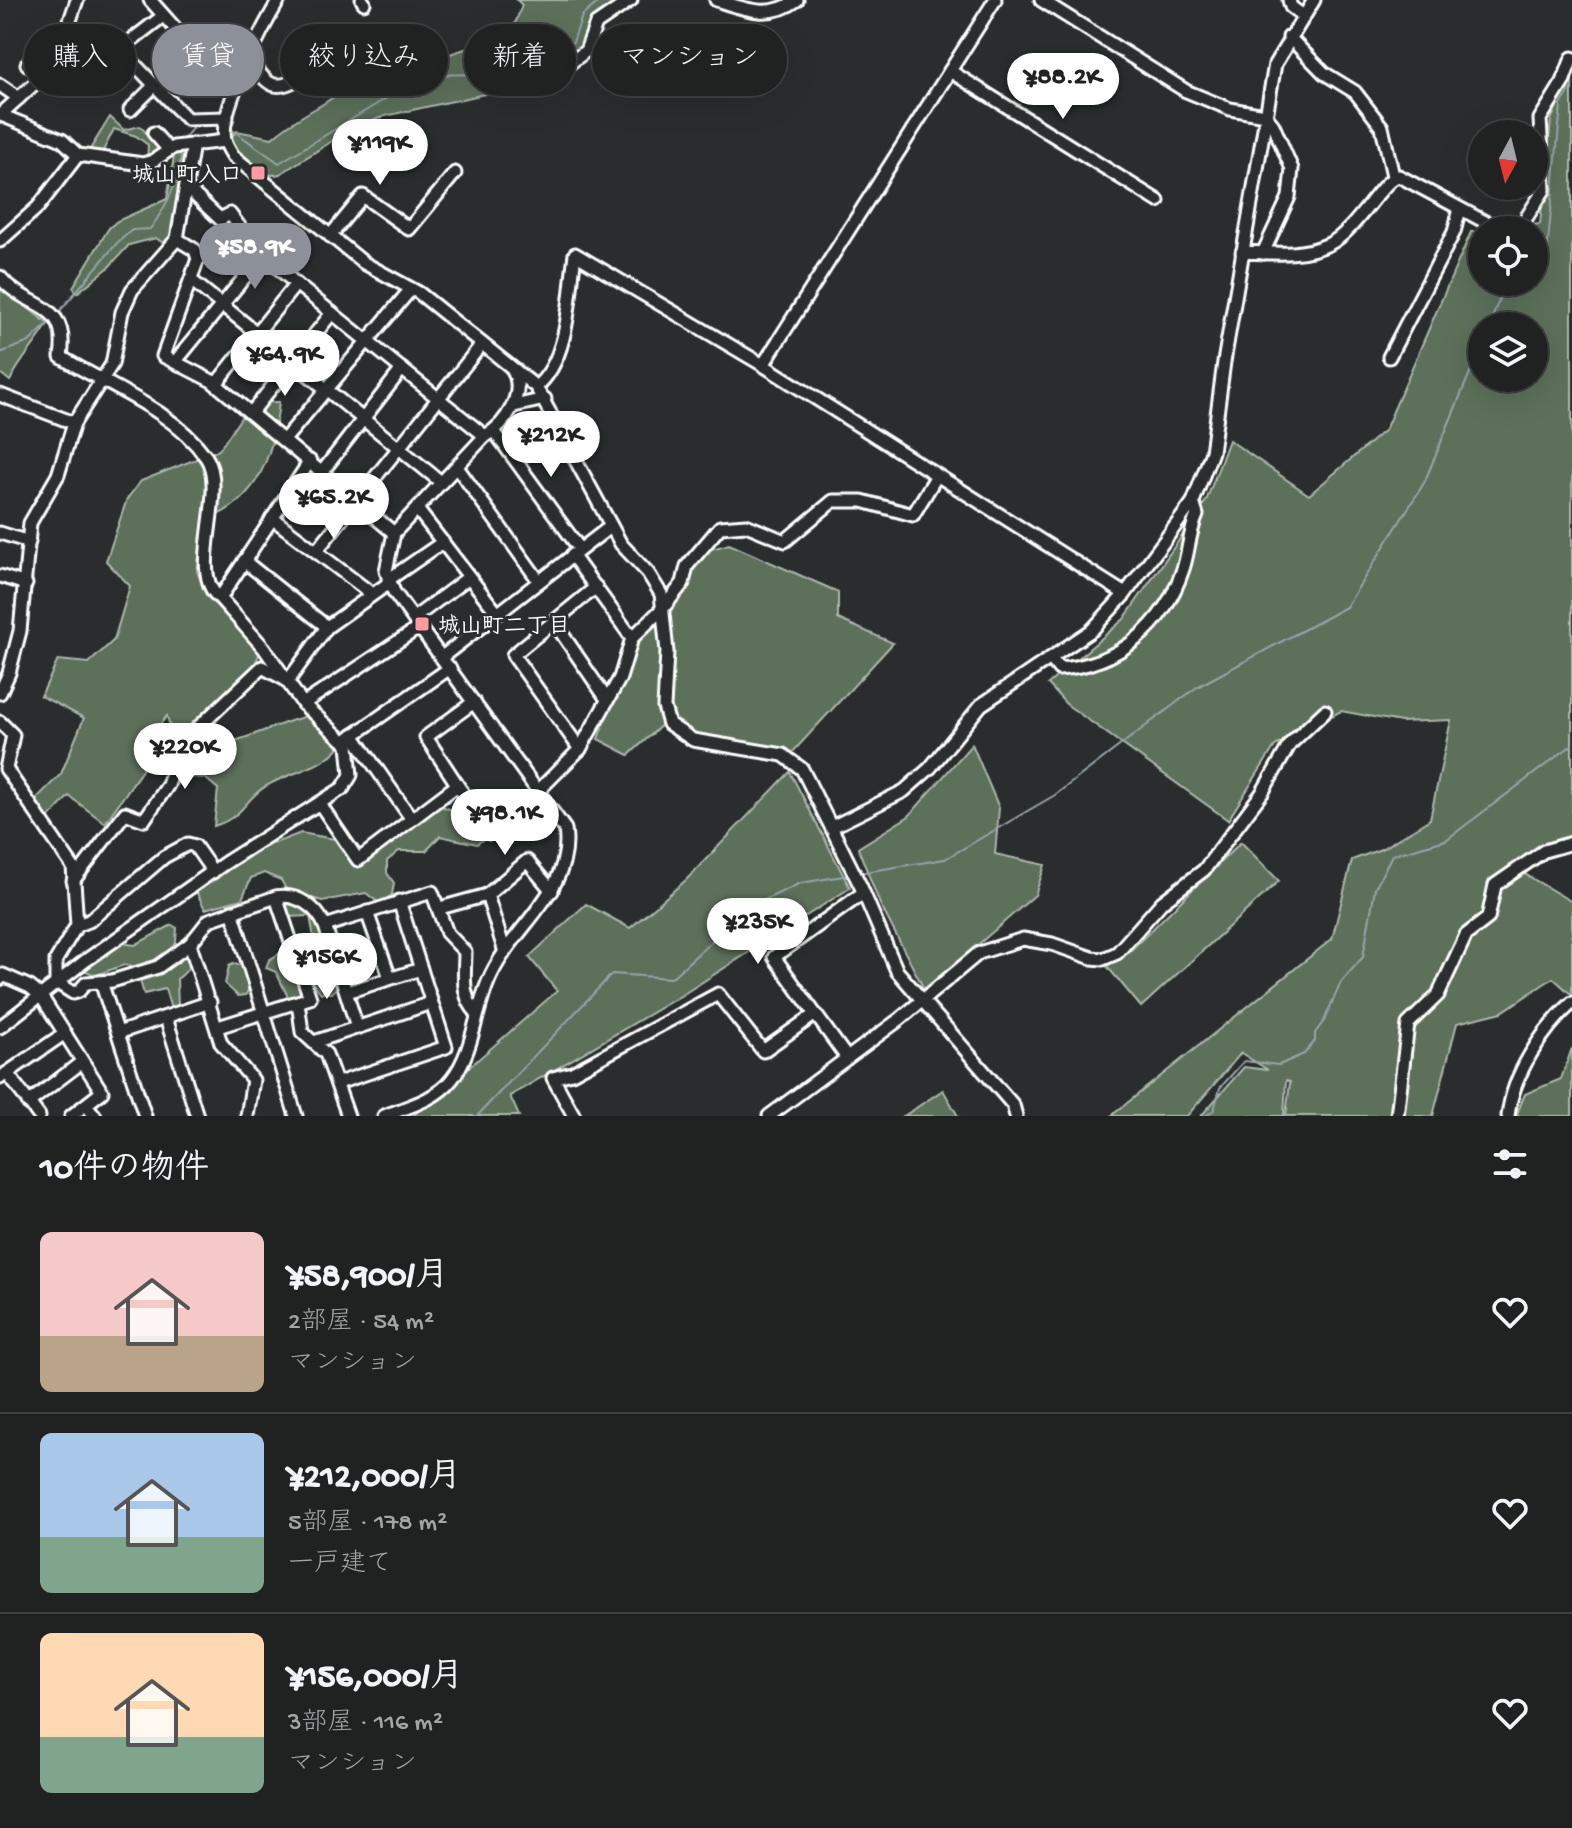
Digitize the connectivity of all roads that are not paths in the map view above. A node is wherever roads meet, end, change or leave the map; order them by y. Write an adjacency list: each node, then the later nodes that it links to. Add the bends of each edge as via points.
1 (77, 0): 13 (street)
2 (150, 0): 12 (street)
3 (279, 0): 17 (street)
4 (631, 0): 19 (street, via 596,24 586,51)
5 (716, 0): 6 (street, via 755,12 772,12)
6 (797, 0)
7 (995, 0): 21 (street)
8 (1289, 0): 11 (street)
9 (1314, 0): 11 (street)
10 (1043, 1): 31 (street, via 1186,91 1230,109)
11 (1302, 15): 18 (street)
12 (163, 16): 15 (street); 16 (street)
13 (69, 24)
14 (152, 24): 23 (street, via 120,49)
15 (153, 24)
16 (171, 24)
17 (264, 29)
18 (1289, 37): 31 (street, via 1275,64); 38 (street, via 1324,73 1355,92 1382,127)
19 (576, 58)
20 (1572, 58): 41 (street, via 1540,119 1544,190 1523,223 1489,224)
21 (950, 71): 40 (street); 63 (street)
22 (0, 85): 28 (street)
23 (152, 86)
24 (152, 88): 29 (street)
25 (24, 93): 28 (street)
26 (163, 96): 32 (street, via 187,119)
27 (234, 96): 32 (street)
28 (19, 98): 30 (street)
29 (130, 110)
30 (0, 115): 36 (street, via 62,140)
31 (1265, 115): 46 (street); 47 (street, via 1292,169 1289,197)
32 (227, 118): 34 (street)
33 (154, 133): 35 (street)
34 (225, 141): 35 (street); 43 (street, via 243,167)
35 (181, 146): 36 (street, via 143,164); 39 (street)
36 (78, 155): 45 (street, via 23,224)
37 (455, 173): 43 (street, via 409,229 363,196)
38 (1393, 176): 41 (street); 47 (street, via 1358,223 1330,244 1299,253)
39 (186, 187): 42 (street, via 220,219 230,214); 44 (street)
40 (1158, 201)
41 (1460, 209): 59 (street, via 1454,232)
42 (243, 233): 48 (street); 49 (street)
43 (330, 236): 53 (street)
44 (177, 239): 49 (street, via 195,250); 65 (street, via 132,290)
45 (0, 241)
46 (1242, 252): 47 (street); 85 (street, via 1212,452)
47 (1263, 253)
48 (263, 255): 52 (street); 54 (street)
49 (198, 259): 51 (street)
50 (0, 277): 65 (street, via 16,295 54,316 64,337 61,357)
51 (191, 280): 54 (street); 61 (street, via 163,356)
52 (296, 284): 55 (street); 56 (street)
53 (411, 289): 57 (street); 58 (street)
54 (221, 304): 56 (street); 61 (street)
55 (332, 313): 57 (street); 60 (street)
56 (257, 332): 60 (street); 66 (street)
57 (369, 341): 64 (street); 67 (street)
58 (482, 344): 62 (street); 70 (street)
59 (1389, 357)
60 (293, 361): 67 (street); 73 (street)
61 (175, 362): 66 (street)
62 (507, 362): 68 (street); 72 (street, via 517,378)
63 (763, 365): 68 (street, via 575,254 564,329 545,380); 82 (street)
64 (402, 369): 70 (street); 74 (street)
65 (105, 379): 75 (street); 104 (street, via 159,413 206,457 216,477 206,543 211,587)
66 (216, 384): 73 (street)
67 (328, 387): 74 (street); 77 (street)
68 (536, 387): 71 (street)
69 (0, 395): 75 (street)
70 (440, 398): 76 (street); 78 (street)
71 (545, 399): 72 (street); 88 (street)
72 (514, 406): 76 (street)
73 (251, 413): 77 (street)
74 (362, 421): 78 (street); 81 (street)
75 (74, 423): 91 (street, via 58,475 30,523)
76 (489, 434): 80 (street); 94 (street)
77 (284, 440): 79 (street)
78 (397, 449): 83 (street); 84 (street)
79 (310, 461): 81 (street); 87 (street)
80 (457, 467): 83 (street); 98 (street)
81 (322, 472): 84 (street)
82 (936, 477): 103 (street); 105 (street, via 913,515 862,501 833,501 785,541 746,525 720,527 687,566 683,583)
83 (441, 482): 86 (street)
84 (357, 502): 90 (street); 93 (street)
85 (1193, 502): 103 (street); 112 (street, via 1197,515 1185,564 1150,630 1091,665 1059,669)
86 (417, 509): 90 (street); 92 (street)
87 (272, 518): 93 (street); 95 (street)
88 (611, 526): 94 (street); 105 (street, via 657,586)
89 (0, 533): 91 (street)
90 (394, 533): 99 (street, via 387,556)
91 (29, 542): 100 (street)
92 (443, 542): 97 (street); 99 (street)
93 (317, 550): 102 (street)
94 (576, 551): 98 (street); 101 (street)
95 (244, 561): 104 (street); 109 (street)
96 (0, 576): 100 (street)
97 (469, 577): 106 (street); 107 (street)
98 (539, 581): 106 (street)
99 (388, 582): 102 (street); 107 (street)
100 (26, 584): 115 (street, via 18,643)
101 (596, 587): 108 (street); 110 (street)
102 (372, 594): 109 (street)
103 (1125, 594): 112 (street, via 1092,630)
104 (220, 598): 114 (street)
105 (664, 607): 110 (street); 127 (street, via 664,707 669,724 693,740 793,760)
106 (497, 613): 111 (street)
107 (417, 622): 111 (street); 118 (street)
108 (554, 622): 116 (street); 122 (street, via 513,655)
109 (327, 627): 114 (street)
110 (632, 638): 116 (street, via 620,678)
111 (442, 657): 113 (street)
112 (1052, 660): 127 (street, via 981,705 930,768 904,791)
113 (450, 668): 117 (street); 121 (street)
114 (288, 681): 118 (street); 130 (street, via 262,667 251,676 183,742 168,785 144,820 125,813)
115 (0, 693)
116 (606, 698): 122 (street)
117 (474, 702): 123 (street, via 426,737); 124 (street)
118 (303, 704): 121 (street)
119 (1325, 711): 150 (street, via 1290,744 1262,793 1204,870 1162,902 1117,953 1092,958 1034,940 1012,940 970,958)
120 (0, 722): 130 (street, via 13,735 6,769 73,867)
121 (349, 738): 125 (street, via 351,775 343,788); 126 (street)
122 (580, 749): 124 (street)
123 (456, 786): 124 (street, via 489,833); 126 (street)
124 (540, 794): 132 (street, via 565,829 567,843 564,868)
125 (320, 804): 126 (street, via 358,860); 129 (street)
126 (411, 818)
127 (832, 827): 131 (street)
128 (1572, 843): 184 (street, via 1544,851 1495,885 1488,918 1466,935 1438,995 1408,1024)
129 (213, 872): 139 (street, via 188,844); 146 (street)
130 (73, 882): 139 (street)
131 (862, 890): 150 (street, via 887,955); 157 (street, via 774,957)
132 (552, 891): 133 (street, via 527,861); 142 (street)
133 (487, 895): 136 (street); 142 (street)
134 (276, 897): 137 (street); 140 (street, via 303,901); 152 (street, via 310,998)
135 (399, 901): 136 (street, via 432,892); 138 (street); 143 (street)
136 (440, 908): 156 (street, via 447,933 465,952 463,982)
137 (232, 911): 141 (street, via 209,920); 155 (street)
138 (367, 912): 140 (street); 144 (street)
139 (77, 925): 146 (street, via 56,960)
140 (325, 926): 148 (street)
141 (190, 944): 147 (street, via 158,967); 151 (street)
142 (504, 949): 156 (street)
143 (421, 969): 144 (street); 153 (street)
144 (390, 978): 148 (street)
145 (0, 979): 149 (street, via 3,975)
146 (56, 982): 147 (street, via 73,993 86,983); 149 (street)
147 (101, 982): 163 (street)
148 (347, 992): 161 (street)
149 (41, 996): 159 (street); 162 (street)
150 (922, 1000): 165 (street); 183 (street, via 1013,1105)
151 (210, 1002): 158 (street); 160 (street)
152 (298, 1002): 155 (street); 164 (street, via 302,1032)
153 (431, 1003): 161 (street); 168 (street, via 446,1047)
154 (1570, 1010): 185 (street, via 1552,1022 1522,1071)
155 (264, 1012): 160 (street); 178 (street)
156 (477, 1013): 171 (street, via 463,1064 451,1081)
157 (814, 1015): 165 (street); 181 (street, via 763,1051 718,994 572,1073 553,1078)
158 (166, 1018): 163 (street); 176 (street)
159 (0, 1027)
160 (218, 1027): 177 (street, via 221,1043 253,1080)
161 (357, 1027): 164 (street)
162 (65, 1033): 166 (street); 167 (street)
163 (118, 1033): 175 (street)
164 (314, 1042): 168 (street, via 326,1054)
165 (847, 1058): 182 (street)
166 (82, 1062): 169 (street); 170 (street, via 102,1092)
167 (3, 1076): 169 (street)
168 (338, 1083): 179 (street)
169 (28, 1103): 172 (street)
170 (86, 1105): 173 (street); 174 (street)
171 (404, 1112): 180 (street)
172 (39, 1116)
173 (71, 1116)
174 (95, 1116)
175 (145, 1116)
176 (197, 1116)
177 (247, 1116)
178 (296, 1116)
179 (348, 1116)
180 (384, 1116)
181 (574, 1116)
182 (770, 1116)
183 (1016, 1116)
184 (1397, 1116)
185 (1508, 1116)

